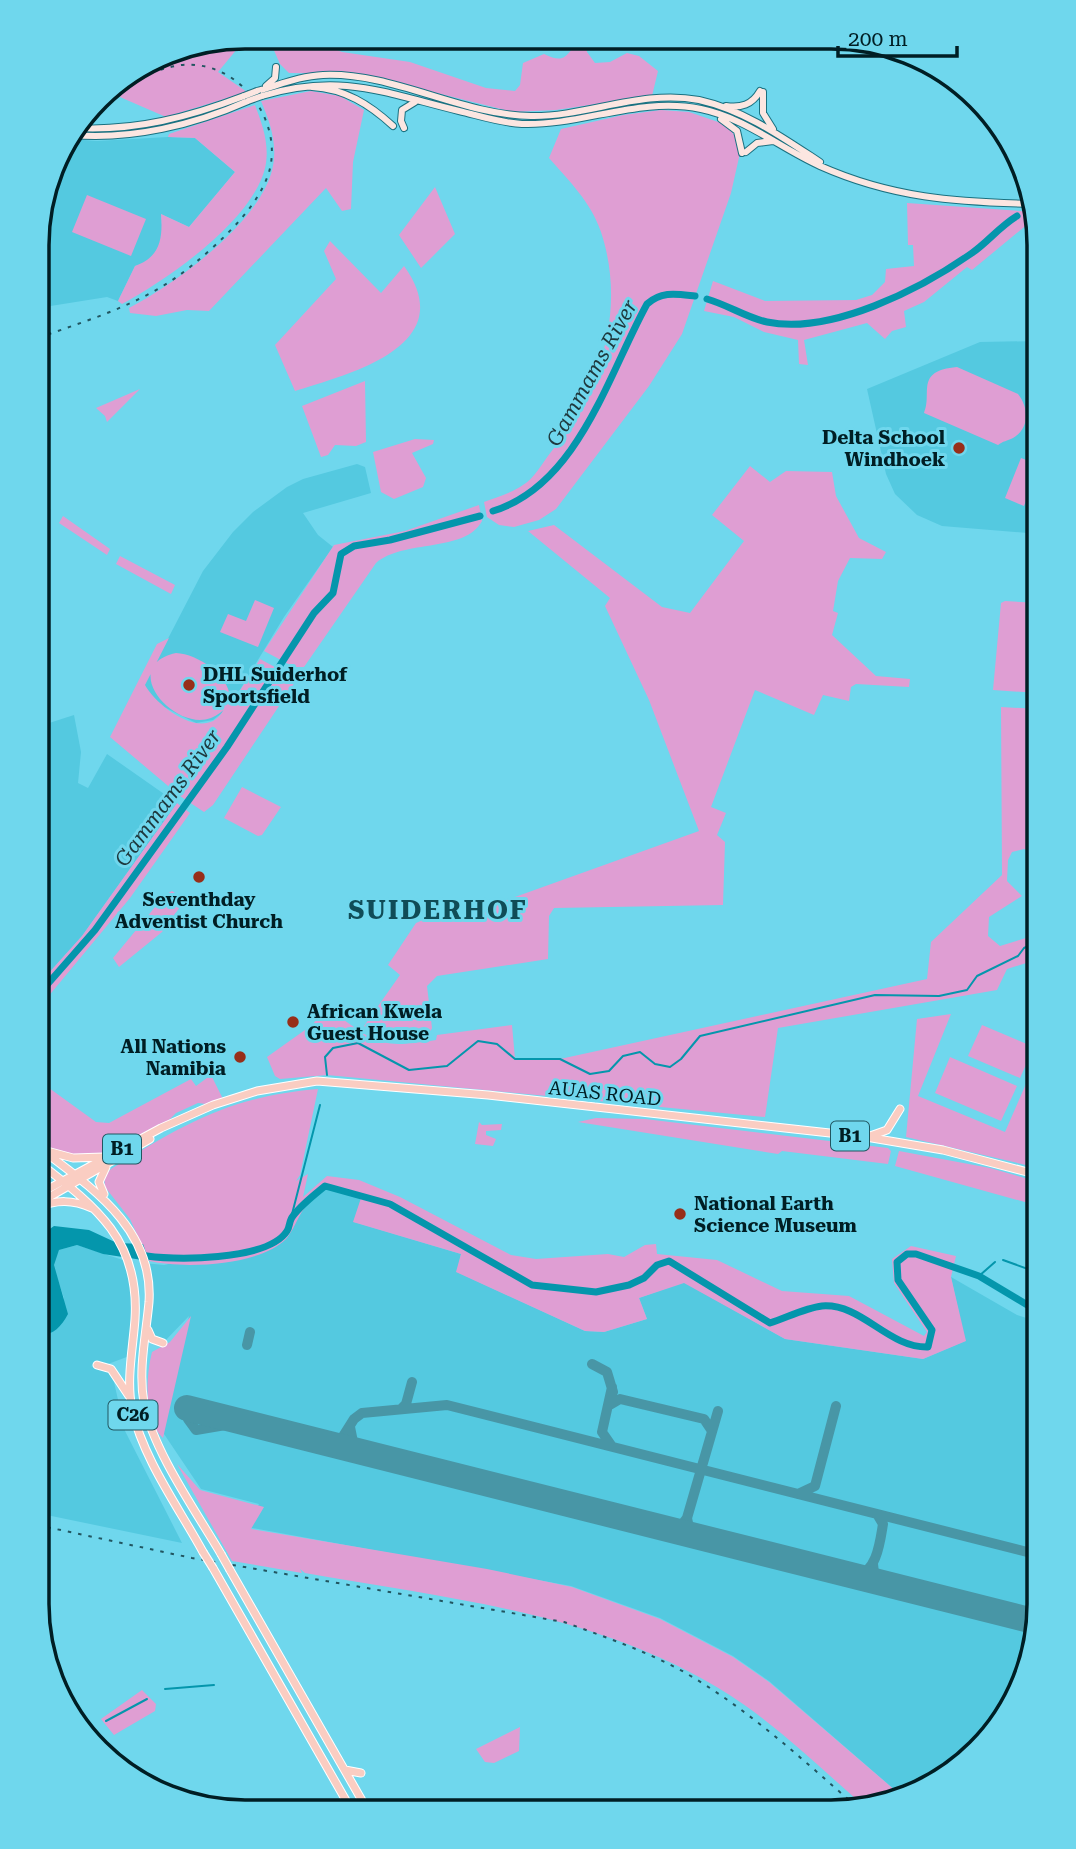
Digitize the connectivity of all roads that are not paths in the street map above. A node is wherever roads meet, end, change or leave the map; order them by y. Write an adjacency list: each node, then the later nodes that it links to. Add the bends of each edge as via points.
1 (276, 67): 3 (main road, via 273,80)
2 (300, 85): 3 (main road); 5 (main road, via 355,85); 8 (main road, via 352,96)
3 (259, 93): 4 (main road, bridge); 6 (main road, via 298,78 327,75 355,77 518,115 556,115 660,98)
4 (246, 99): 9 (main road, via 167,121); 12 (main road, via 181,125)
5 (421, 102): 7 (main road, via 522,124 659,105); 10 (main road, via 409,103 402,110)
6 (713, 104): 11 (main road); 11 (main road, via 745,106 761,92 763,113)
7 (693, 107): 13 (main road, via 725,116); 13 (main road, via 734,127 744,152 757,143)
8 (393, 126)
9 (88, 128)
10 (404, 128)
11 (778, 133): 14 (main road)
12 (83, 135)
13 (775, 141): 14 (main road)
14 (836, 173): 15 (main road, via 927,199)
15 (1022, 204)
16 (900, 1109): 17 (main road, via 887,1130)
17 (866, 1138): 20 (main road, AUAS ROAD / B1, via 335,1081 241,1095 170,1125); 22 (main road, AUAS ROAD / B1, via 955,1153)
18 (49, 1150): 20 (main road, via 73,1158)
19 (49, 1155): 23 (main road, C26)
20 (108, 1160): 23 (main road, AUAS ROAD / B1); 28 (main road, via 99,1182)
21 (49, 1170): 24 (main road, C26)
22 (1027, 1172)
23 (77, 1176): 24 (main road, B1); 25 (main road, AUAS ROAD); 28 (main road, C26)
24 (61, 1180): 25 (main road, C26); 26 (main road, B1)
25 (69, 1185): 27 (main road, AUAS ROAD); 30 (main road, C26)
26 (49, 1188)
27 (49, 1198)
28 (106, 1198): 31 (main road, C26, via 144,1263 149,1293)
29 (49, 1203): 30 (main road, via 70,1201)
30 (100, 1211): 34 (main road, C26, via 129,1262 135,1299)
31 (146, 1326): 32 (main road, via 152,1339); 35 (main road, C26, bridge, via 142,1385 146,1414 159,1444)
32 (163, 1343)
33 (97, 1365): 34 (main road, via 116,1374)
34 (131, 1399): 37 (main road, C26, bridge, via 148,1450)
35 (345, 1770): 36 (main road, C26); 36 (main road, via 360,1776)
36 (357, 1791): 38 (main road, C26)
37 (346, 1800)
38 (362, 1800)

